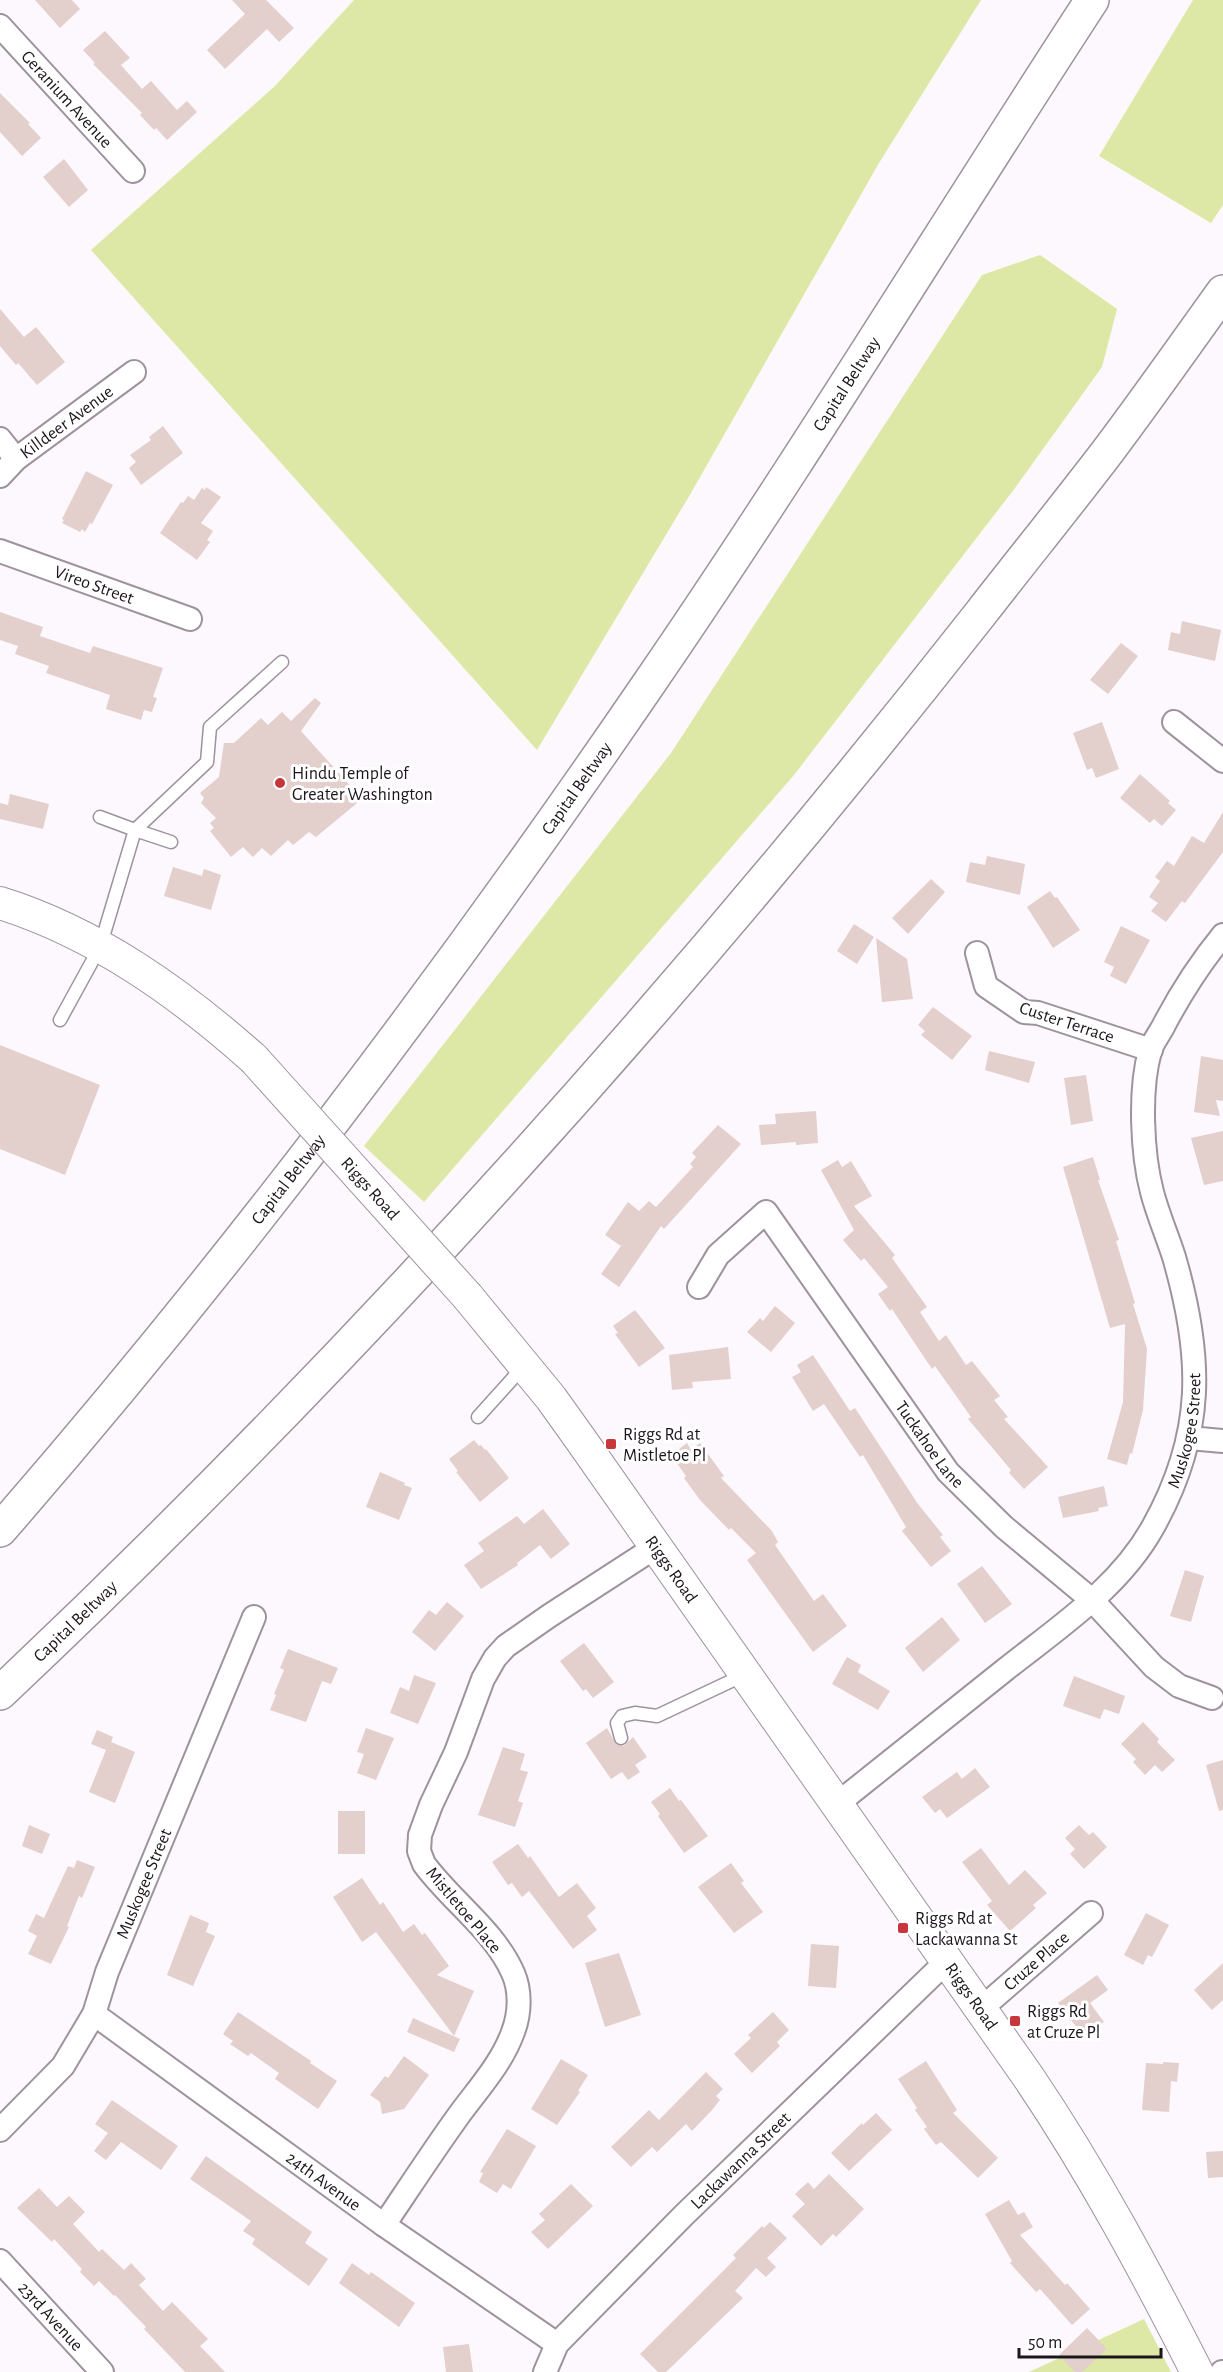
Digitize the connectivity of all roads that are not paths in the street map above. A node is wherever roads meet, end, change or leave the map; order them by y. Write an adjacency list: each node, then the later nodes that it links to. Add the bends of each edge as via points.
1 (1086, 0): 4 (highway)
2 (1092, 0): 4 (highway, Capital Beltway)
3 (0, 26): 5 (street, Geranium Avenue)
4 (1042, 78): 32 (highway, Capital Beltway, via 657,672 444,976 183,1313)
5 (133, 171)
6 (1223, 292): 10 (highway, Capital Beltway)
7 (1223, 316): 10 (highway)
8 (134, 372): 11 (street, Killdeer Avenue)
9 (0, 439): 11 (street)
10 (1108, 452): 37 (highway, Capital Beltway, via 816,818 568,1108 283,1414)
11 (16, 459): 12 (street, Killdeer Avenue)
12 (0, 476)
13 (0, 551): 14 (street, Vireo Street)
14 (190, 619)
15 (282, 662): 19 (lane, via 210,727 207,762)
16 (1174, 723): 17 (street)
17 (1223, 761)
18 (100, 817): 19 (lane)
19 (135, 830): 20 (lane); 23 (lane)
20 (171, 842)
21 (0, 903): 23 (main road, Riggs Road)
22 (1223, 935): 26 (street, Muskogee Street, via 1189,979)
23 (100, 947): 25 (lane); 28 (main road, Riggs Road, bridge, via 182,999 254,1059)
24 (976, 953): 26 (street, Custer Terrace, via 986,986 1024,1012 1038,1013)
25 (60, 1020)
26 (1150, 1050): 30 (street, Muskogee Street, via 1144,1100 1145,1156 1191,1331 1195,1398)
27 (699, 1287): 34 (street, Tuckahoe Lane, via 718,1256 766,1212 948,1472 1004,1527)
28 (525, 1365): 29 (lane); 33 (main road, Riggs Road)
29 (478, 1417)
30 (1189, 1438): 31 (street); 34 (street, Muskogee Street, via 1152,1529 1122,1571)
31 (1223, 1441)
32 (0, 1530)
33 (657, 1546): 36 (main road, Riggs Road); 46 (street, Mistletoe Place, via 549,1616 495,1658 431,1805 420,1835 419,1851 424,1864 501,1952 514,1974 519,2010 504,2051 490,2074)
34 (1093, 1601): 38 (street, Tuckahoe Lane, via 1154,1667 1179,1686); 40 (street, Muskogee Street)
35 (255, 1617): 44 (street, Muskogee Street, via 107,1972)
36 (746, 1674): 39 (lane, via 657,1716 622,1716 616,1724); 40 (main road, Riggs Road)
37 (0, 1693)
38 (1212, 1698)
39 (621, 1738)
40 (837, 1804): 42 (main road, Riggs Road)
41 (1091, 1913): 43 (street, Cruze Place)
42 (948, 1960): 43 (main road, Riggs Road); 48 (street, Lackawanna Street, via 684,2215)
43 (982, 2008): 51 (main road, Riggs Road, via 1091,2174)
44 (94, 2014): 45 (street, Muskogee Street, via 63,2066); 46 (street, 24th Avenue)
45 (0, 2130)
46 (384, 2225): 48 (street, 24th Avenue)
47 (0, 2261): 49 (street, 23rd Avenue)
48 (557, 2344): 50 (street, Lackawanna Street)
49 (102, 2372)
50 (545, 2372)
51 (1197, 2372)

